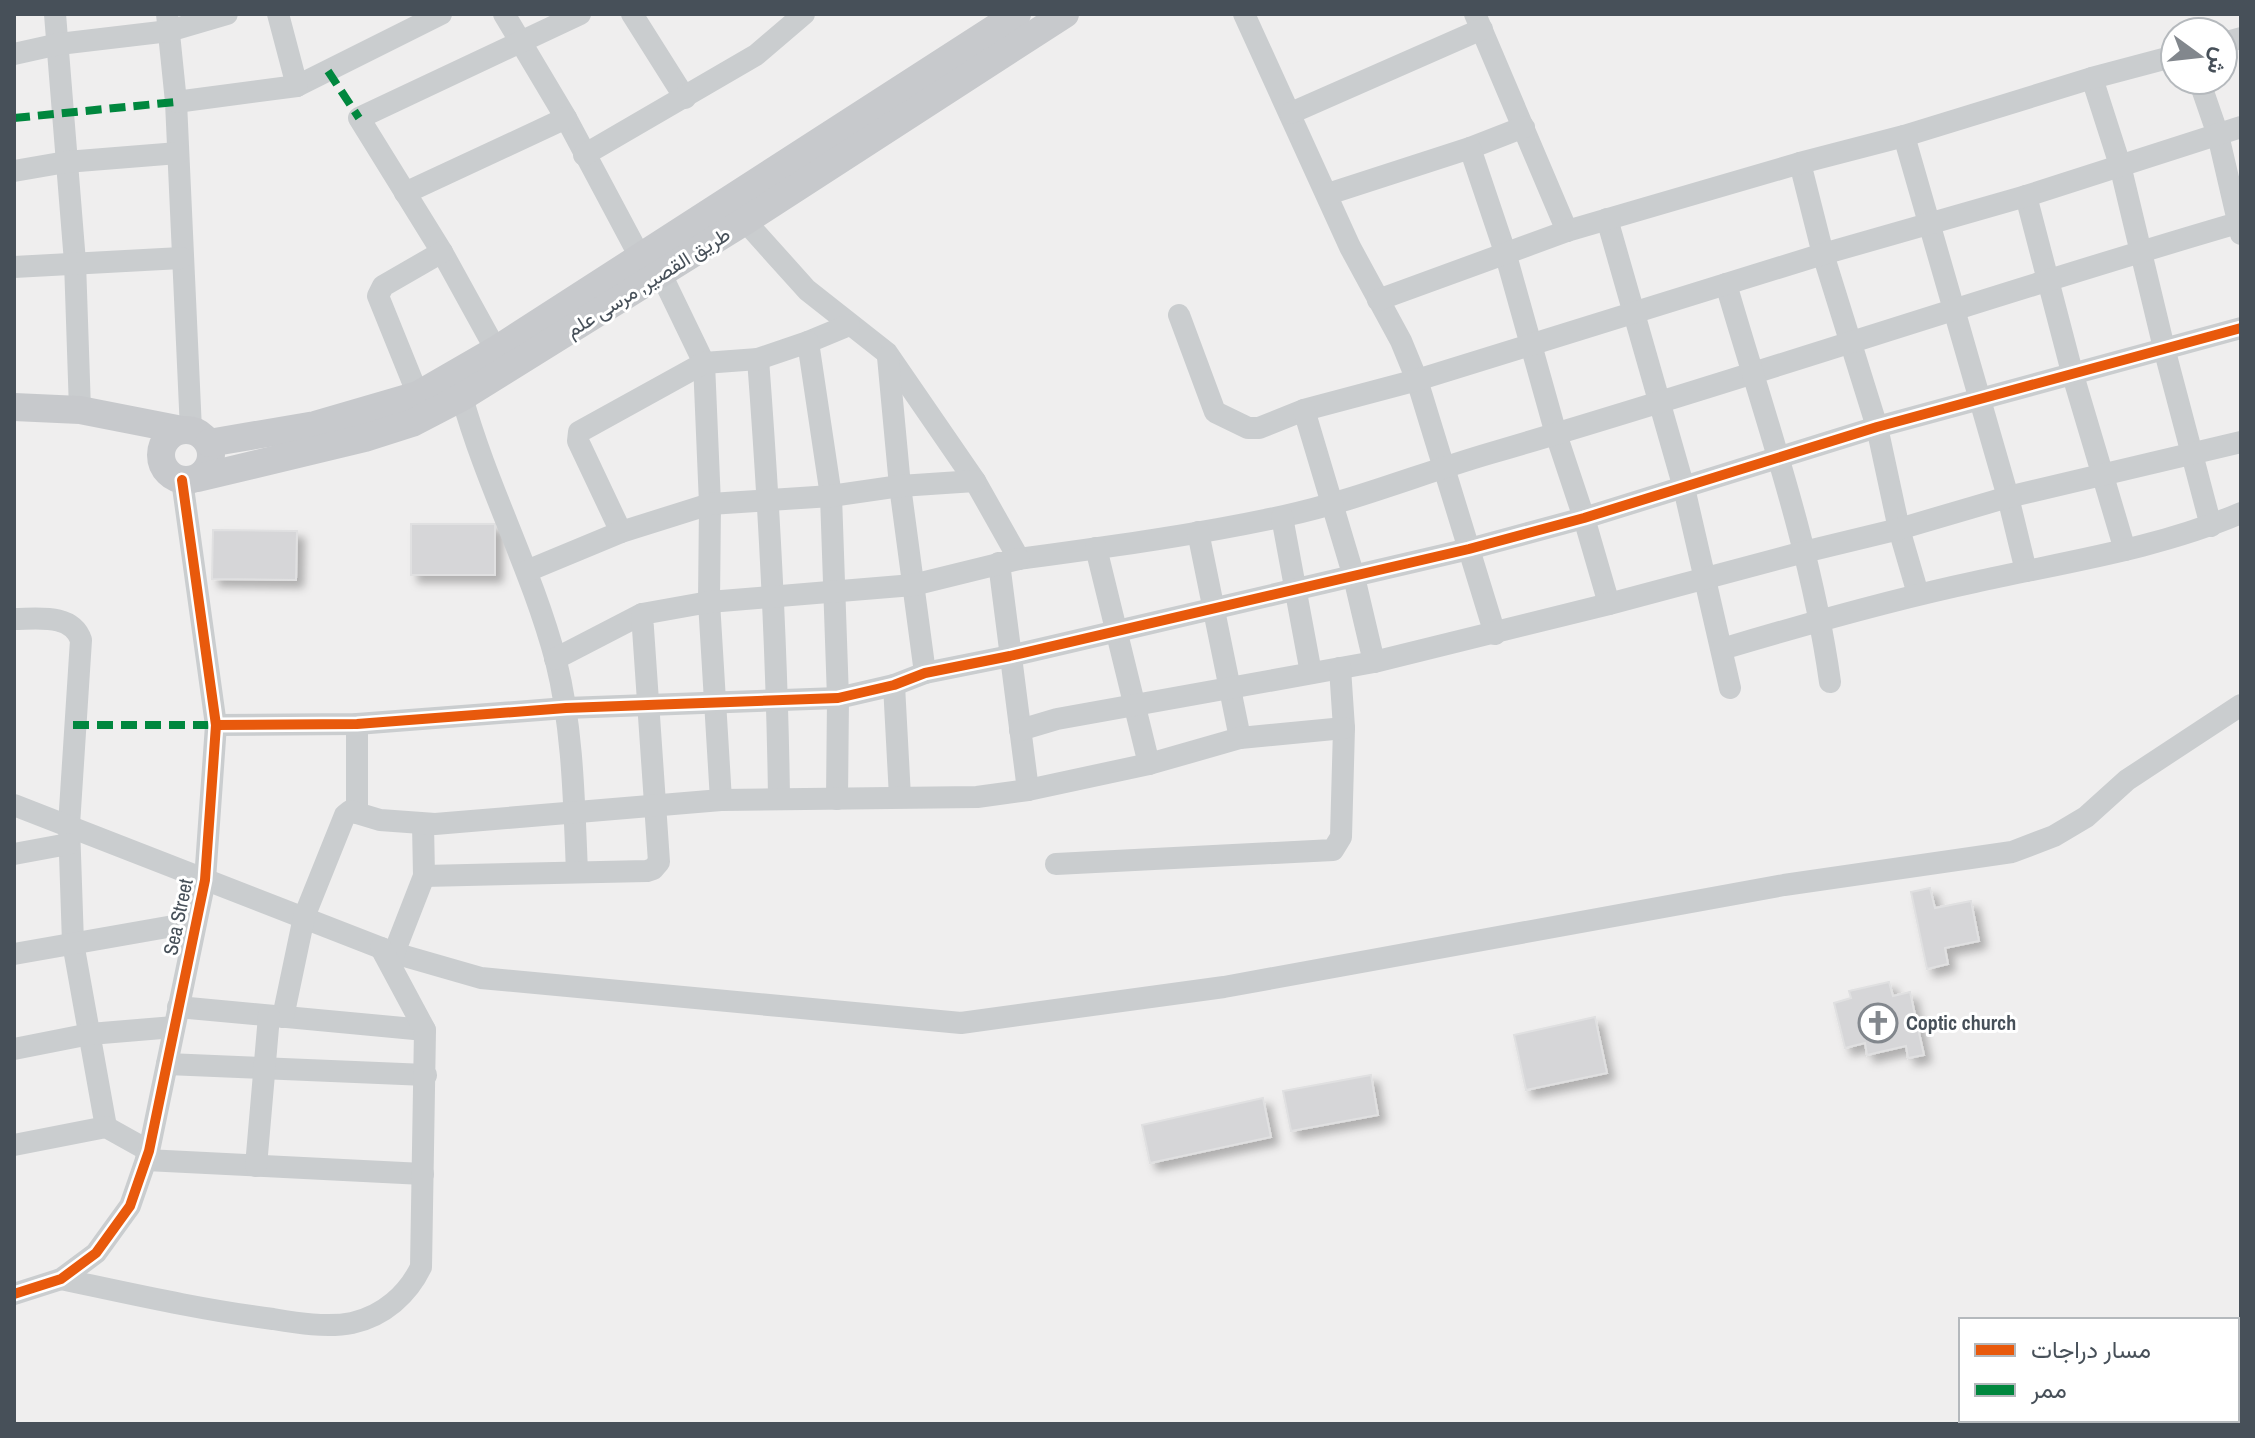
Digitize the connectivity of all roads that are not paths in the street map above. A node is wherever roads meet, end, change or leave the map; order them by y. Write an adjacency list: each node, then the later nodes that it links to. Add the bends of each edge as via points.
1 (55, 14): 15 (street)
2 (227, 14): 13 (street)
3 (278, 14): 19 (street)
4 (441, 14): 19 (street)
5 (504, 14): 14 (street)
6 (580, 14): 14 (street)
7 (632, 14): 21 (street)
8 (804, 14): 21 (street, via 756,55)
9 (1017, 14): 50 (main road, طريق القصير, مرسى علم)
10 (1065, 14): 40 (main road, طريق القصير, مرسى علم)
11 (1244, 14): 23 (street)
12 (1478, 21): 23 (street); 25 (street)
13 (168, 22): 15 (street); 22 (street)
14 (521, 41): 24 (street); 36 (street, via 359,118)
15 (59, 44): 16 (street); 32 (street)
16 (14, 54)
17 (2159, 60): 18 (street)
18 (2092, 78): 28 (street); 34 (street)
19 (297, 86): 22 (street)
20 (2205, 96): 27 (street)
21 (685, 98): 31 (street)
22 (176, 102): 30 (street)
23 (1291, 113): 37 (street)
24 (566, 118): 31 (street); 36 (street)
25 (1524, 127): 29 (street); 43 (street)
26 (2241, 127): 27 (street)
27 (2218, 135): 34 (street); 42 (street)
28 (1904, 136): 33 (street); 41 (street)
29 (1470, 148): 37 (street); 45 (street)
30 (178, 153): 32 (street); 48 (street)
31 (584, 155): 50 (street)
32 (66, 162): 35 (street); 49 (street)
33 (1800, 163): 39 (street); 47 (street)
34 (2120, 165): 38 (street); 46 (street)
35 (14, 171)
36 (405, 193): 44 (street)
37 (1328, 194): 54 (street)
38 (2026, 196): 41 (street); 52 (street)
39 (1607, 219): 43 (street); 56 (street)
40 (745, 221): 50 (main road, طريق القصير, مرسى علم); 58 (street, via 807,290)
41 (1929, 225): 47 (street); 55 (street)
42 (2240, 226): 46 (street)
43 (1567, 231): 45 (street)
44 (442, 252): 64 (street); 71 (street, via 383,286 378,296)
45 (1505, 252): 54 (street); 62 (street)
46 (2142, 252): 52 (street); 63 (street)
47 (1823, 254): 53 (street); 60 (street)
48 (181, 258): 49 (street); 79 (street)
49 (75, 262): 51 (street); 76 (street)
50 (650, 266): 64 (main road, طريق القصير, مرسى علم); 67 (street); 72 (main road, طريق القصير, مرسى علم)
51 (14, 267)
52 (2050, 282): 55 (street); 68 (street)
53 (1726, 284): 56 (street); 69 (street)
54 (1378, 300): 70 (street)
55 (1952, 309): 60 (street); 73 (street)
56 (1633, 313): 62 (street); 74 (street)
57 (1179, 315): 77 (street, via 1215,412 1259,428)
58 (849, 325): 61 (street); 65 (street)
59 (2241, 328): 63 (street)
60 (1850, 341): 69 (street); 78 (street)
61 (808, 342): 66 (street); 90 (street)
62 (1533, 344): 70 (street); 80 (street)
63 (2164, 348): 68 (street); 82 (street)
64 (496, 350): 71 (main road, طريق القصير, مرسى علم)
65 (887, 353): 87 (street); 88 (street)
66 (758, 359): 67 (street); 92 (street)
67 (704, 363): 93 (street); 100 (street, via 579,432 578,441)
68 (2072, 372): 73 (street); 85 (street)
69 (1751, 374): 74 (street); 83 (street)
70 (1417, 380): 77 (street); 84 (street)
71 (418, 395): 79 (main road, طريق القصير, مرسى علم, via 315,425)
72 (462, 397): 86 (main road, طريق القصير, مرسى علم, via 412,423 365,438); 107 (street)
73 (1980, 401): 78 (street); 91 (street)
74 (1660, 402): 80 (street); 89 (street)
75 (15, 403): 76 (main road, طريق القصير, مرسى علم)
76 (80, 410): 79 (main road, طريق القصير, مرسى علم)
77 (1304, 410): 94 (street)
78 (1877, 427): 83 (street); 99 (street)
79 (194, 434): 86 (main road, via 211,459 209,467); 86 (main road, via 168,437 161,451 163,467 174,478)
80 (1556, 434): 84 (street); 97 (street)
81 (2241, 442): 82 (street)
82 (2194, 455): 85 (street); 98 (street)
83 (1778, 457): 89 (street); 105 (street)
84 (1442, 467): 94 (street); 103 (street)
85 (2102, 475): 91 (street); 104 (street)
86 (190, 479): 143 (street, Sea Street)
87 (975, 481): 88 (street); 106 (street)
88 (900, 486): 90 (street); 111 (street)
89 (1684, 488): 97 (street); 110 (street)
90 (831, 496): 92 (street); 113 (street)
91 (2008, 497): 99 (street); 108 (street)
92 (769, 499): 93 (street); 115 (street)
93 (710, 504): 100 (street); 116 (street)
94 (1333, 504): 96 (street); 109 (street)
95 (2241, 513): 98 (street)
96 (1282, 517): 101 (street); 112 (street)
97 (1584, 518): 103 (street); 117 (street)
98 (2211, 526): 104 (street)
99 (1899, 529): 105 (street); 114 (street)
100 (621, 532): 107 (street)
101 (1198, 532): 102 (street); 118 (street)
102 (1096, 548): 106 (street); 122 (street)
103 (1469, 549): 109 (street); 123 (street)
104 (2125, 550): 108 (street)
105 (1804, 552): 110 (street); 121 (street)
106 (1009, 561): 111 (street); 125 (street)
107 (527, 571): 126 (street)
108 (2026, 571): 114 (street)
109 (1354, 577): 112 (street); 127 (street)
110 (1705, 578): 117 (street); 124 (street)
111 (913, 585): 113 (street); 129 (street)
112 (1296, 590): 118 (street); 130 (street)
113 (834, 593): 115 (street); 135 (street)
114 (1918, 594): 121 (street)
115 (772, 597): 116 (street); 136 (street)
116 (709, 602): 119 (street); 137 (street)
117 (1609, 604): 123 (street)
118 (1215, 608): 122 (street); 133 (street)
119 (642, 614): 126 (street); 138 (street)
120 (14, 619): 158 (street, via 63,621 81,640)
121 (1821, 619): 124 (street); 131 (street)
122 (1117, 630): 125 (street); 139 (street)
123 (1495, 634): 127 (street)
124 (1722, 649): 134 (street)
125 (1010, 656): 129 (street); 145 (street)
126 (555, 659): 141 (street)
127 (1374, 662): 128 (street)
128 (1340, 668): 130 (street); 144 (street)
129 (925, 673): 132 (street)
130 (1311, 673): 133 (street)
131 (1830, 682)
132 (894, 685): 135 (street); 149 (street)
133 (1231, 688): 139 (street); 146 (street)
134 (1730, 688)
135 (838, 698): 136 (street); 151 (street)
136 (778, 700): 137 (street); 150 (street)
137 (716, 703): 138 (street); 152 (street)
138 (646, 704): 141 (street); 153 (street)
139 (1136, 705): 145 (street); 147 (street)
140 (2241, 705): 167 (street, via 2127,780 2086,817 2012,852 1784,885 1224,987 961,1023 481,978)
141 (566, 708): 142 (street); 155 (street)
142 (357, 724): 143 (street); 156 (street)
143 (216, 725): 163 (street, Sea Street)
144 (1344, 728): 146 (street); 160 (street, via 1341,837 1333,850)
145 (1020, 730): 148 (street)
146 (1240, 738): 147 (street)
147 (1149, 764): 148 (street)
148 (1028, 790): 149 (street, via 977,797)
149 (900, 797): 151 (street)
150 (779, 798): 151 (street); 152 (street)
151 (837, 799)
152 (721, 800): 153 (street)
153 (655, 804): 155 (street); 161 (street, via 656,866 647,871)
154 (14, 805): 158 (street)
155 (574, 810): 157 (street); 161 (street)
156 (357, 813): 157 (street); 164 (street, via 345,815)
157 (423, 824): 162 (street)
158 (68, 834): 159 (street); 163 (street); 166 (street)
159 (14, 854)
160 (1056, 864)
161 (577, 872): 162 (street)
162 (424, 876): 167 (street)
163 (205, 880): 164 (street); 165 (street, Sea Street)
164 (304, 917): 167 (street); 169 (street)
165 (196, 922): 166 (street); 170 (street, Sea Street)
166 (73, 943): 168 (street); 172 (street)
167 (387, 951): 171 (street)
168 (14, 954)
169 (276, 1016): 170 (street); 171 (street); 175 (street)
170 (176, 1017): 172 (street); 174 (street, Sea Street)
171 (425, 1030): 176 (street)
172 (90, 1034): 173 (street); 177 (street)
173 (14, 1049)
174 (167, 1064): 175 (street); 179 (street, Sea Street)
175 (265, 1069): 176 (street); 180 (street)
176 (426, 1075): 181 (street)
177 (106, 1127): 178 (street); 179 (street)
178 (14, 1145)
179 (148, 1156): 180 (street); 182 (street, Sea Street, via 130,1206 96,1253)
180 (256, 1166): 181 (street)
181 (423, 1174): 182 (street, via 421,1267 400,1300 352,1323 305,1324 225,1313)
182 (61, 1279): 183 (street, Sea Street)
183 (14, 1294)

